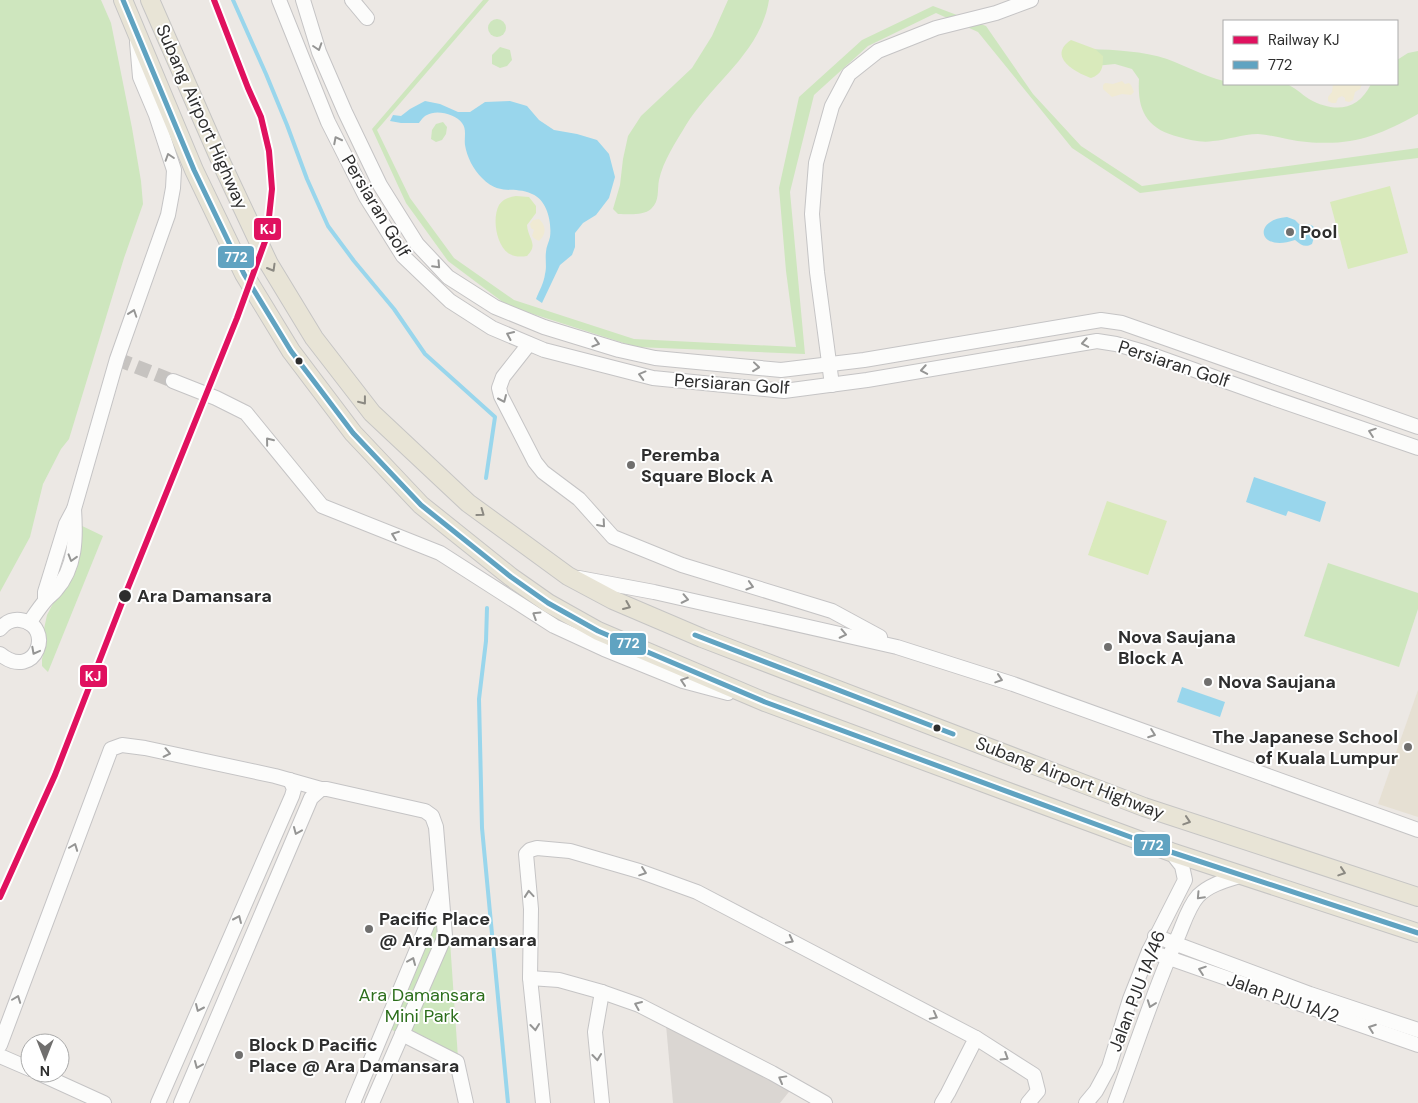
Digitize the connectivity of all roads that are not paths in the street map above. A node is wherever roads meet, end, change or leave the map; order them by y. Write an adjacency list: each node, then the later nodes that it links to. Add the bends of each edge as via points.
1 (123, 0): 8 (main road, Subang Airport Highway)
2 (150, 0): 17 (main road, Subang Airport Highway, one-way to 17, via 269,264 314,338 372,413 468,503)
3 (279, 0): 10 (street, Persiaran Golf, one-way to 3, via 492,328 450,301 404,256 366,196 328,122)
4 (303, 0): 9 (street, Persiaran Golf, one-way to 9, via 319,52 345,112 380,185 417,244 448,277 495,307)
5 (352, 0): 7 (street)
6 (1031, 0): 12 (street, via 996,13 936,28 878,51 849,74 832,106 816,163 812,214)
7 (367, 18)
8 (136, 32): 18 (street, one-way to 8, via 45,600 117,359 168,215 173,188 174,170 140,77); 22 (main road, Subang Airport Highway, via 194,170 244,274 290,351 353,433 439,521 548,603 598,631)
9 (564, 333): 11 (street); 12 (street, Persiaran Golf, one-way to 12, via 655,358 781,370)
10 (529, 344): 11 (street, Persiaran Golf); 20 (street, one-way to 20, via 503,377 498,388 501,396 534,462 579,499 613,537 682,566 832,611)
11 (555, 353): 14 (street, Persiaran Golf, one-way to 11, via 784,391 653,378)
12 (830, 364): 14 (street); 15 (street, Persiaran Golf, via 1101,320 1122,323)
13 (173, 381): 22 (street, one-way to 13, via 683,681 604,649 554,626 440,553 322,506 246,413)
14 (832, 385): 16 (street, Persiaran Golf, one-way to 14, via 1144,352 1097,341)
15 (1418, 427)
16 (1418, 448)
17 (568, 576): 20 (street, one-way to 20); 29 (main road, Subang Airport Highway, one-way to 29, via 613,600 702,638 1144,806)
18 (29, 623): 19 (street, via 9,621); 21 (street, one-way to 21, via 39,640 36,654 26,661)
19 (0, 629)
20 (897, 646): 25 (street, one-way to 25, via 1013,684)
21 (3, 661)
22 (765, 702): 26 (main road, Subang Airport Highway)
23 (290, 780): 24 (street); 40 (street, one-way to 23, via 111,748 122,745 145,748); 47 (street, via 294,789 292,796)
24 (321, 790): 28 (street, via 425,811 432,816 436,827); 48 (street, one-way to 48, via 311,798)
25 (1418, 830)
26 (1171, 852): 27 (main road, Subang Airport Highway); 31 (street, Jalan PJU 1A/46, via 1182,866 1185,880)
27 (1243, 875): 30 (main road, Subang Airport Highway); 32 (street, Jalan PJU 1A/46, one-way to 32, via 1216,884 1197,898)
28 (441, 891): 38 (street, via 445,936); 49 (street, one-way to 28)
29 (1418, 897)
30 (1418, 933)
31 (1155, 936): 32 (street, Jalan PJU 1A/2); 33 (street, Jalan PJU 1A/46)
32 (1174, 944): 34 (street, Jalan PJU 1A/46); 37 (street, Jalan PJU 1A/2)
33 (1149, 951): 34 (street, Jalan PJU 1A/2); 45 (street, Jalan PJU 1A/46, via 1109,1067)
34 (1167, 958): 41 (street, Jalan PJU 1A/2, one-way to 34); 58 (street, Jalan PJU 1A/46, one-way to 58)
35 (530, 978): 36 (street, via 559,980); 39 (street, one-way to 39, via 531,909 526,854 537,848 570,851 638,870 697,892); 52 (street, one-way to 52)
36 (602, 992): 53 (street, one-way to 53, via 595,1032); 54 (street, one-way to 36, via 639,1006)
37 (1418, 1030)
38 (402, 1034): 50 (street); 51 (street, via 457,1062)
39 (976, 1038): 55 (street); 56 (street, one-way to 56, via 1034,1075 1038,1091)
40 (0, 1045)
41 (1418, 1045)
42 (0, 1056): 43 (street)
43 (20, 1065)
44 (60, 1083): 46 (street)
45 (1096, 1091): 57 (street, Jalan PJU 1A/46); 58 (street)
46 (104, 1103)
47 (158, 1103)
48 (181, 1103)
49 (352, 1103)
50 (372, 1103)
51 (466, 1103)
52 (543, 1103)
53 (602, 1103)
54 (825, 1103)
55 (942, 1103)
56 (1028, 1103)
57 (1086, 1103)
58 (1113, 1103)

